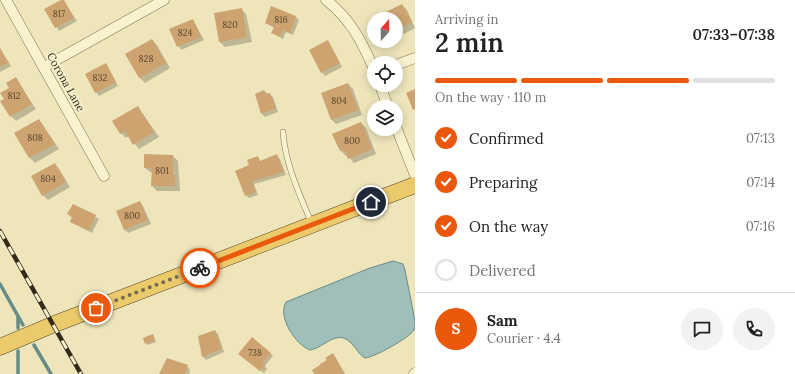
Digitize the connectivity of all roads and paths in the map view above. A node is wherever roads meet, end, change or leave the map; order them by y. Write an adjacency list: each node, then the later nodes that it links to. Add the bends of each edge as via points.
1 (6, 0): 7 (street, Corona Lane)
2 (164, 0): 7 (street)
3 (326, 0): 4 (street, via 350,23)
4 (368, 56)
5 (415, 58): 6 (street)
6 (403, 62)
7 (44, 67): 11 (street, Corona Lane)
8 (283, 132): 13 (lane, via 290,168)
9 (400, 136): 10 (street)
10 (415, 175)
11 (104, 176)
12 (415, 185): 13 (highway)
13 (312, 225): 14 (highway)
14 (0, 347)

